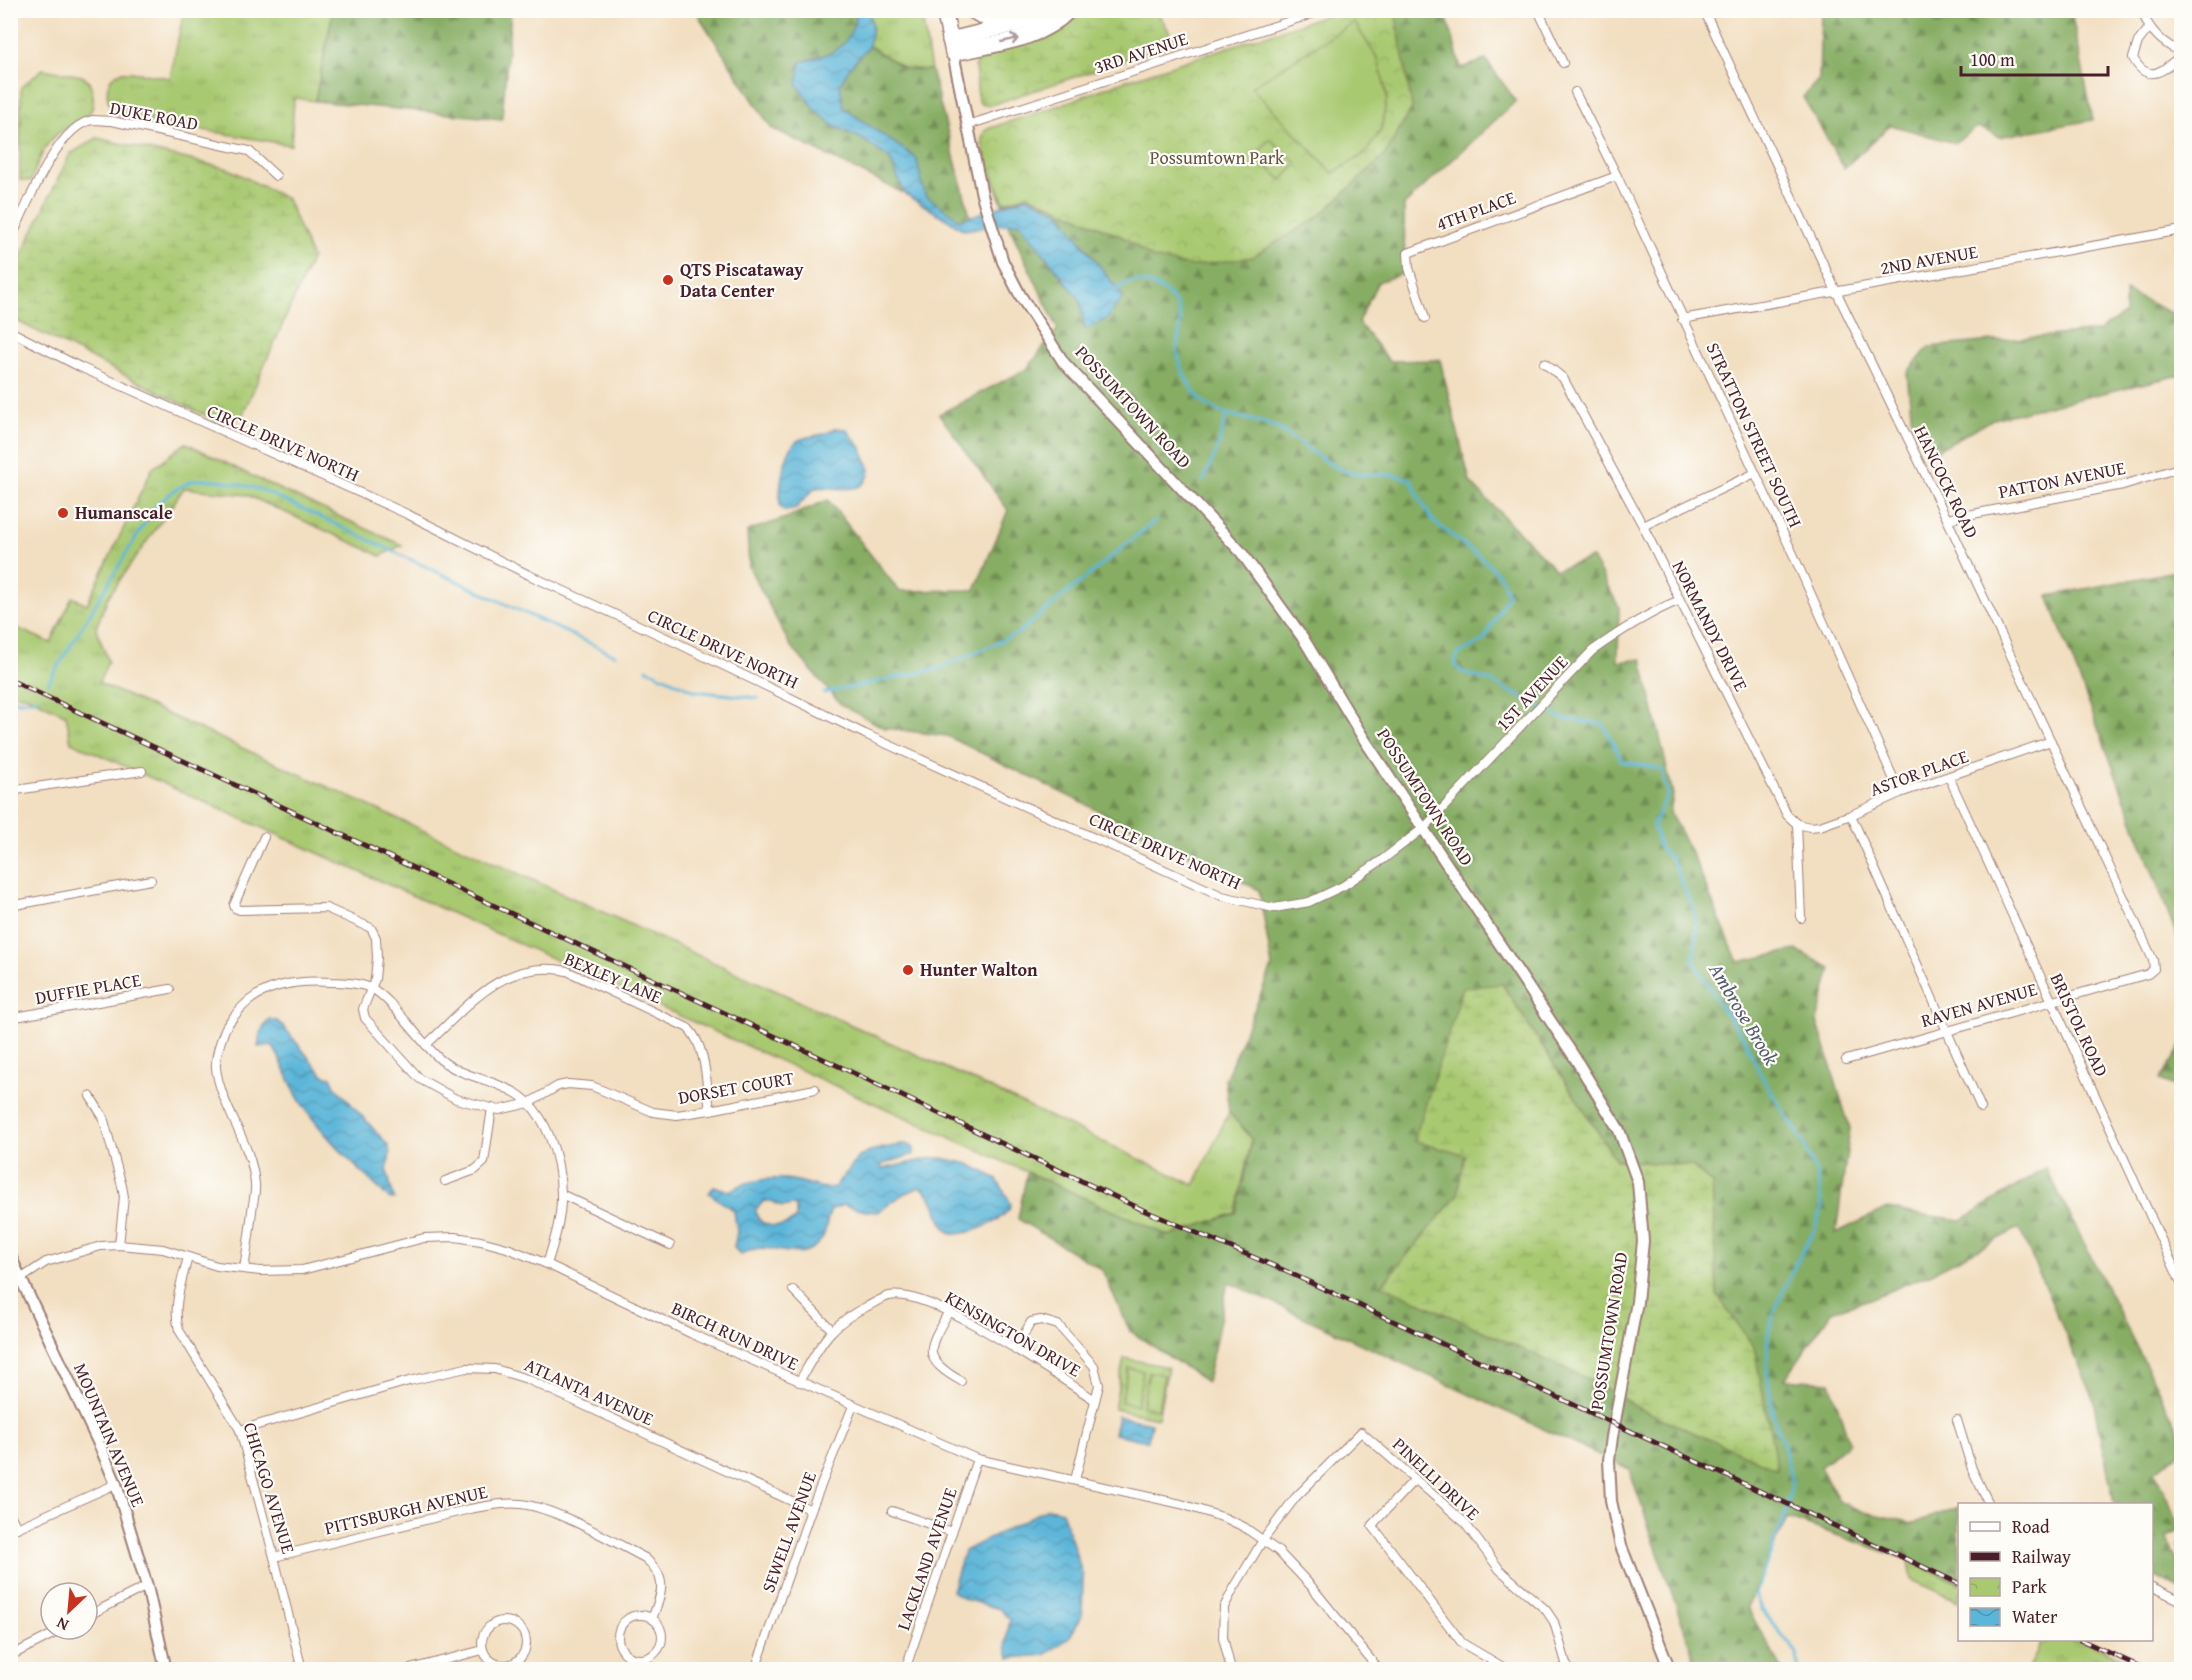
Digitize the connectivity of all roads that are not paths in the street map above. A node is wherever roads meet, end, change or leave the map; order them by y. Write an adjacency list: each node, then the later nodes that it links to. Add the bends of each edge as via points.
1 (944, 10): 11 (highway, POSSUMTOWN ROAD)
2 (972, 10): 9 (highway, via 991,20)
3 (1050, 10): 9 (highway)
4 (1069, 10): 11 (highway, one-way to 4, via 1030,35 1056,23)
5 (1324, 10): 15 (street, 3RD AVENUE)
6 (1538, 10): 13 (street)
7 (1704, 10): 20 (street, HANCOCK ROAD)
8 (2141, 10): 10 (street)
9 (1018, 24): 11 (highway)
10 (2149, 28): 12 (street); 12 (street, via 2138,42 2133,58 2140,69 2159,73)
11 (951, 47): 15 (main road, POSSUMTOWN ROAD)
12 (2181, 54)
13 (1563, 63)
14 (1575, 92): 17 (street, STRATTON STREET SOUTH)
15 (968, 125): 37 (main road, POSSUMTOWN ROAD, via 982,195 1003,262 1020,295 1064,363 1240,552 1303,638)
16 (276, 176): 19 (street, DUKE ROAD, via 249,151 92,120 64,138 52,154)
17 (1617, 176): 21 (street, 4TH PLACE, via 1408,253); 22 (street, STRATTON STREET SOUTH)
18 (2181, 230): 20 (street, 2ND AVENUE)
19 (10, 241)
20 (1836, 291): 22 (street, 2ND AVENUE); 27 (street, HANCOCK ROAD)
21 (1425, 318)
22 (1682, 319): 26 (street, STRATTON STREET SOUTH)
23 (10, 331): 37 (street, CIRCLE DRIVE NORTH, via 80,367 407,514 865,734 1222,896 1274,908 1309,902 1343,886)
24 (1544, 363): 28 (street, NORMANDY DRIVE, via 1563,378)
25 (2181, 467): 27 (street, PATTON AVENUE, via 2123,485)
26 (1755, 473): 28 (street); 34 (street, STRATTON STREET SOUTH)
27 (1947, 519): 30 (street, HANCOCK ROAD)
28 (1643, 526): 29 (street, NORMANDY DRIVE)
29 (1680, 600): 36 (street, NORMANDY DRIVE, via 1787,815); 37 (street, 1ST AVENUE, via 1660,608 1592,651)
30 (2051, 741): 32 (street, ASTOR PLACE); 42 (street, HANCOCK ROAD)
31 (142, 771): 33 (street)
32 (1949, 777): 34 (street, ASTOR PLACE); 45 (street, BRISTOL ROAD)
33 (10, 791)
34 (1900, 793): 35 (street, ASTOR PLACE)
35 (1851, 815): 36 (street, ASTOR PLACE, via 1820,826); 47 (street)
36 (1797, 824): 41 (street)
37 (1422, 829): 106 (main road, POSSUMTOWN ROAD, via 1581,1067 1619,1130 1638,1182 1643,1242 1637,1302 1609,1460 1611,1501 1621,1546)
38 (264, 837): 43 (street, via 235,908 326,908 364,923 376,938 376,969)
39 (151, 880): 40 (street)
40 (10, 906)
41 (1801, 918)
42 (2154, 969): 45 (street, RAVEN AVENUE, via 2148,974)
43 (371, 988): 48 (street); 53 (street, via 363,1009 365,1018 420,1080 456,1099); 63 (street, via 321,981 272,988 253,996 225,1029 216,1066 256,1186)
44 (170, 989): 46 (street, DUFFIE PLACE)
45 (2051, 1000): 47 (street, RAVEN AVENUE); 65 (street, BRISTOL ROAD)
46 (10, 1018)
47 (1945, 1030): 49 (street, RAVEN AVENUE); 54 (street)
48 (426, 1045): 52 (street, via 456,1069 515,1093); 55 (street, BEXLEY LANE, via 500,980 524,970 554,968 688,1028 700,1046)
49 (1846, 1060)
50 (815, 1089): 55 (street, DORSET COURT)
51 (90, 1096): 58 (street, via 103,1118 122,1186)
52 (529, 1103): 53 (street, DORSET COURT); 55 (street, DORSET COURT, via 558,1086 580,1084 653,1112); 57 (street, via 550,1138)
53 (492, 1108): 56 (street, via 484,1162 475,1170)
54 (1981, 1108)
55 (710, 1110)
56 (445, 1181)
57 (561, 1194): 59 (street); 62 (street)
58 (119, 1245): 61 (street, BIRCH RUN DRIVE, via 163,1249); 64 (street, BIRCH RUN DRIVE, via 81,1250 46,1262)
59 (670, 1245)
60 (10, 1256): 64 (main road, MOUNTAIN AVENUE)
61 (188, 1257): 63 (street, BIRCH RUN DRIVE); 75 (street, CHICAGO AVENUE, via 175,1318)
62 (547, 1264): 63 (street, BIRCH RUN DRIVE, via 507,1248 455,1237 424,1238 302,1270); 71 (street, BIRCH RUN DRIVE)
63 (244, 1269)
64 (22, 1278): 79 (main road, MOUNTAIN AVENUE)
65 (2181, 1285)
66 (793, 1290): 68 (street)
67 (950, 1311): 68 (street, KENSINGTON DRIVE, via 910,1296 888,1296 860,1309); 69 (street, KENSINGTON DRIVE); 70 (street, via 931,1351 942,1370)
68 (832, 1330): 71 (street, KENSINGTON DRIVE)
69 (1015, 1350): 72 (street, KENSINGTON DRIVE); 72 (street, via 1031,1322 1041,1320 1058,1325 1094,1366 1099,1384)
70 (961, 1381)
71 (799, 1382): 73 (street, BIRCH RUN DRIVE)
72 (1095, 1400): 78 (street)
73 (853, 1406): 76 (street, BIRCH RUN DRIVE); 81 (street, SEWELL AVENUE)
74 (1957, 1420): 80 (street, via 1972,1469)
75 (240, 1430): 81 (street, ATLANTA AVENUE, via 409,1381 466,1368 495,1369 527,1379); 87 (street, CHICAGO AVENUE)
76 (977, 1459): 78 (street, BIRCH RUN DRIVE); 85 (street, LACKLAND AVENUE)
77 (1415, 1479): 86 (street, PINELLI DRIVE, via 1361,1432 1295,1498); 96 (street, PINELLI DRIVE, via 1464,1522 1500,1570 1546,1610 1554,1622); 104 (street, via 1372,1525 1462,1643)
78 (1075, 1480): 86 (street, BIRCH RUN DRIVE, via 1225,1518)
79 (116, 1485): 84 (street); 88 (main road, MOUNTAIN AVENUE)
80 (1989, 1503)
81 (811, 1510): 100 (street, SEWELL AVENUE)
82 (892, 1511): 85 (street)
83 (10, 1514): 84 (street)
84 (14, 1530)
85 (952, 1532): 101 (street, LACKLAND AVENUE)
86 (1263, 1540): 102 (street, via 1224,1607 1223,1637); 103 (street, BIRCH RUN DRIVE, via 1311,1586)
87 (274, 1557): 92 (street, PITTSBURGH AVENUE, via 470,1509 522,1504 553,1513 645,1558 657,1569 662,1583); 98 (street, CHICAGO AVENUE)
88 (147, 1586): 91 (street); 97 (main road, MOUNTAIN AVENUE)
89 (2153, 1588): 90 (street)
90 (2181, 1601)
91 (99, 1611)
92 (652, 1619): 92 (street, via 636,1615 624,1622 618,1634 624,1653 637,1659 656,1652 662,1640 659,1626)
93 (39, 1641): 95 (street)
94 (483, 1650): 94 (street, via 491,1661 510,1665 525,1651 526,1637 512,1622 498,1622 484,1634); 99 (street)
95 (10, 1656)
96 (1568, 1668): 105 (street)
97 (166, 1670)
98 (302, 1670)
99 (406, 1670)
100 (755, 1670)
101 (905, 1670)
102 (1231, 1670)
103 (1379, 1670)
104 (1508, 1670)
105 (1557, 1670)
106 (1670, 1670)

